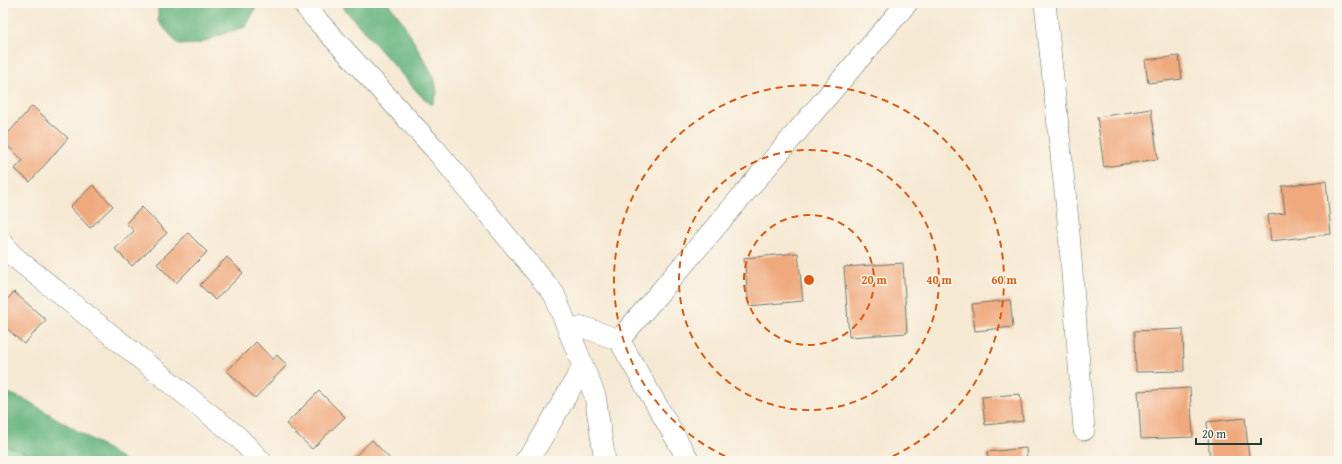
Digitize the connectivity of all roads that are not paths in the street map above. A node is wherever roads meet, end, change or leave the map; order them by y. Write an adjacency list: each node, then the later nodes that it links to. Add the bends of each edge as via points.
1 (303, 3): 5 (street, via 435,149 554,294)
2 (907, 3): 6 (street)
3 (1045, 3): 8 (street, via 1068,220)
4 (3, 243): 9 (street, via 12,255 238,437)
5 (569, 332): 6 (street, via 583,327); 7 (street)
6 (619, 340): 12 (street)
7 (583, 367): 10 (street, via 537,446); 11 (street, via 595,396)
8 (1084, 430)
9 (261, 461)
10 (525, 461)
11 (605, 461)
12 (689, 461)

